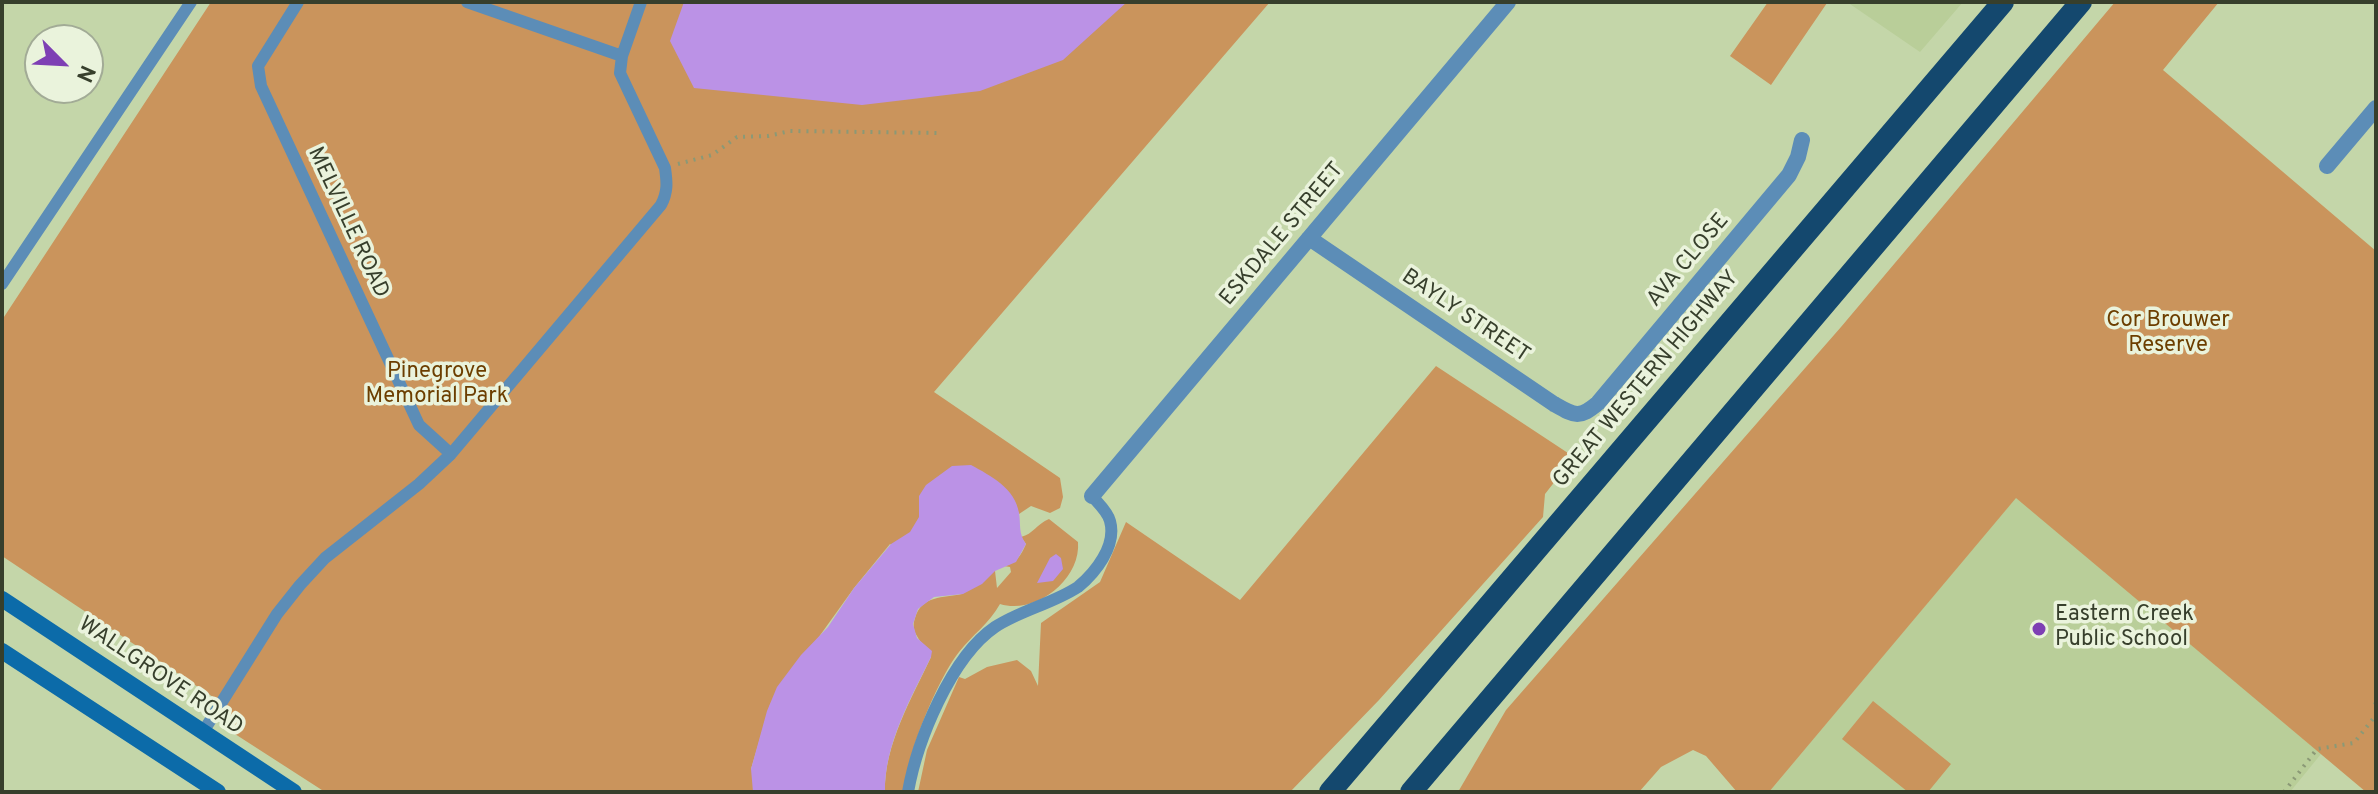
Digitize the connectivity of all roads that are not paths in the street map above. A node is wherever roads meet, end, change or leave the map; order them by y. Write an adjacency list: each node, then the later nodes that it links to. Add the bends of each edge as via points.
1 (191, 2): 13 (lane)
2 (298, 2): 15 (lane, MELVILLE ROAD, via 258,66 261,86 419,425)
3 (467, 2): 8 (lane)
4 (641, 2): 8 (lane)
5 (1508, 2): 12 (street, ESKDALE STREET)
6 (2003, 2): 23 (highway, GREAT WESTERN HIGHWAY)
7 (2081, 2): 24 (highway)
8 (622, 56): 15 (lane, via 620,73 665,168 666,196)
9 (2376, 108): 11 (street)
10 (1802, 140): 14 (street, AVA CLOSE, via 1789,175)
11 (2327, 166)
12 (1309, 238): 14 (street, BAYLY STREET, via 1573,415 1585,414); 16 (street, ESKDALE STREET)
13 (2, 284)
14 (1598, 403)
15 (451, 454): 19 (lane, via 325,558 300,585)
16 (1092, 496): 22 (lane, via 1110,522 1104,555 1078,587 996,627 965,657 947,683)
17 (2, 599): 19 (main road, WALLGROVE ROAD)
18 (2, 651): 20 (main road)
19 (203, 732): 21 (main road, WALLGROVE ROAD)
20 (218, 792)
21 (294, 792)
22 (908, 792)
23 (1330, 792)
24 (1411, 792)

